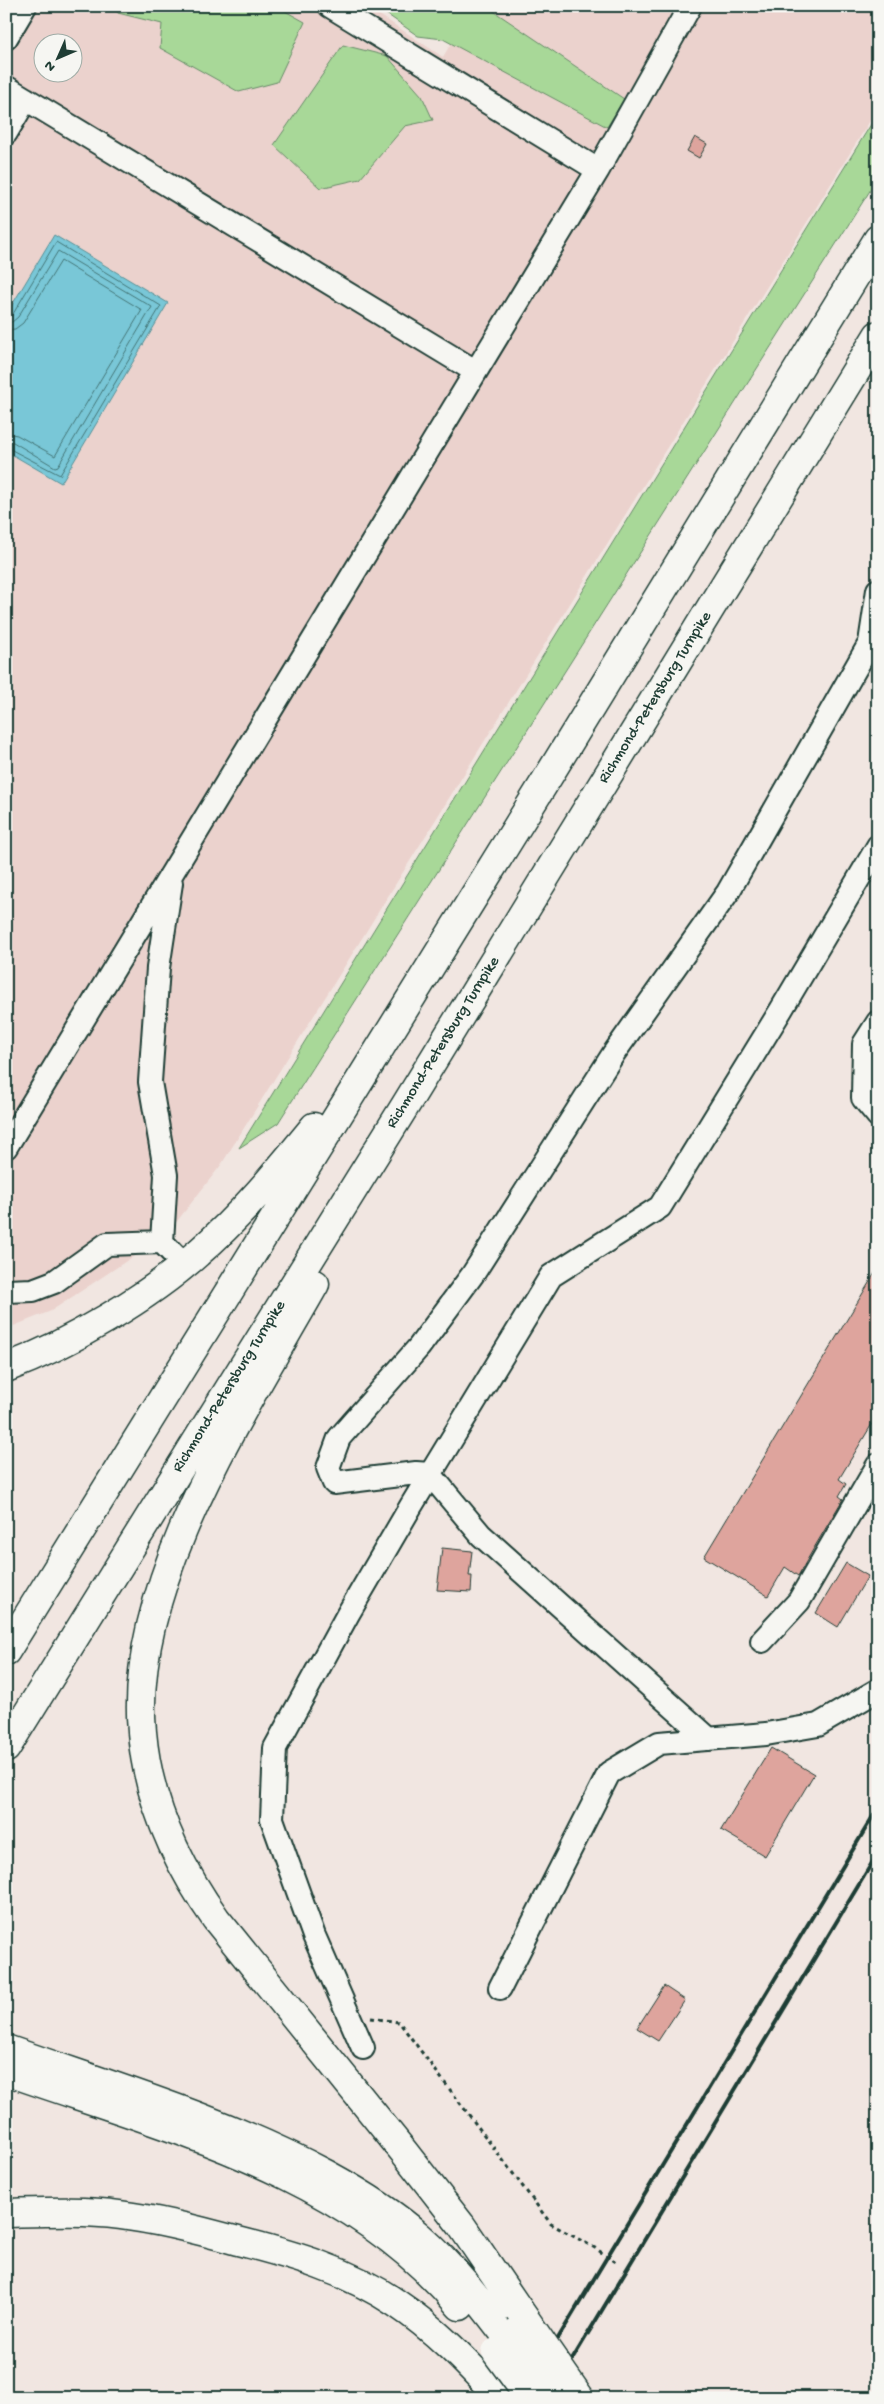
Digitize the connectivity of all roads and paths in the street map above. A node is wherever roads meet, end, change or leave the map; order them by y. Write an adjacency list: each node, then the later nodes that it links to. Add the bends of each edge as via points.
1 (26, 6): 4 (lane)
2 (330, 6): 8 (lane)
3 (690, 6): 8 (lane)
4 (6, 38)
5 (6, 87): 6 (lane)
6 (26, 99): 7 (lane); 11 (lane)
7 (6, 133)
8 (598, 170): 11 (lane)
9 (878, 239): 15 (highway)
10 (878, 335): 17 (highway, Richmond-Petersburg Turnpike)
11 (475, 371): 14 (lane)
12 (878, 590): 25 (lane, via 870,643 728,892 614,1053 473,1274 419,1347 339,1438 328,1468 334,1483)
13 (878, 846): 25 (lane, via 660,1207 551,1276)
14 (173, 872): 19 (lane); 20 (lane, via 158,968 150,1082 166,1175)
15 (409, 1000): 21 (highway, via 324,1115 274,1176); 27 (highway)
16 (878, 1022): 18 (lane, via 864,1044 863,1098)
17 (405, 1106): 30 (highway, Richmond-Petersburg Turnpike); 42 (highway, bridge, via 324,1267 231,1432 187,1521 159,1594 150,1631 144,1664 141,1731 146,1766 164,1828 196,1890 455,2218)
18 (878, 1116)
19 (6, 1147)
20 (162, 1242): 21 (lane); 22 (lane, via 108,1244 54,1282 33,1290)
21 (184, 1264): 23 (highway, via 96,1324)
22 (6, 1290)
23 (6, 1368)
24 (878, 1465): 26 (lane, via 799,1601)
25 (430, 1474): 29 (lane, via 480,1535); 33 (lane, via 275,1748 272,1819 314,1936)
26 (762, 1641)
27 (6, 1651)
28 (878, 1690): 29 (lane, via 818,1724 766,1734)
29 (709, 1739): 31 (lane, via 659,1743 609,1774)
30 (6, 1748)
31 (500, 1988)
32 (399, 2022): 37 (path, via 551,2224)
33 (363, 2048)
34 (6, 2049): 38 (highway, via 190,2113 284,2152 351,2188 419,2236 445,2261 472,2291)
35 (6, 2071): 38 (highway, via 181,2132 303,2183 385,2235 421,2264)
36 (6, 2213): 39 (highway, via 59,2211 119,2215 189,2227 298,2256 396,2303 455,2351)
37 (616, 2262)
38 (500, 2342): 40 (highway, bridge); 41 (highway, bridge)
39 (500, 2398)
40 (530, 2398)
41 (556, 2398)
42 (580, 2398)

